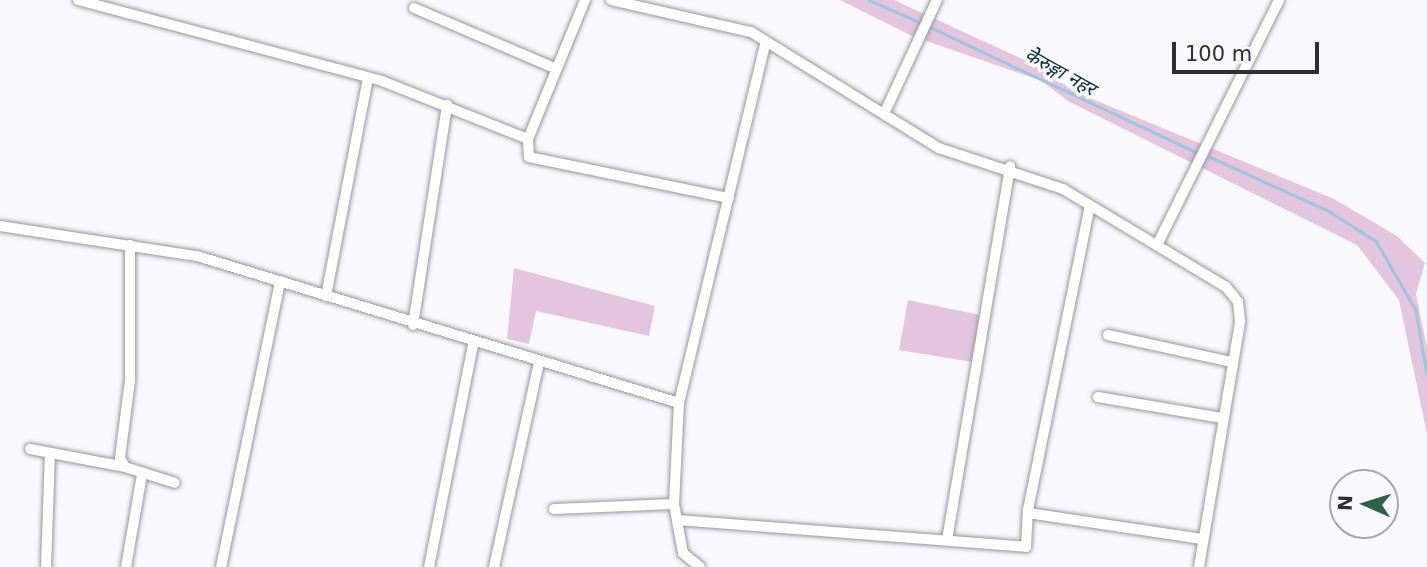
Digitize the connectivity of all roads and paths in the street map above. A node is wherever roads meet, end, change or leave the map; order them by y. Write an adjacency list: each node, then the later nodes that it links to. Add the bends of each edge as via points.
1 (78, 0): 9 (street)
2 (585, 0): 8 (street)
3 (611, 0): 7 (street, via 739,27)
4 (937, 0): 11 (street)
5 (1279, 0): 18 (street)
6 (414, 8): 8 (street)
7 (765, 46): 11 (street, via 811,66); 14 (street)
8 (557, 69): 12 (street)
9 (368, 78): 10 (street); 20 (street)
10 (447, 105): 12 (street); 21 (street)
11 (884, 114): 13 (street, via 939,148)
12 (528, 139): 14 (street, via 534,160)
13 (1010, 166): 15 (street); 39 (street)
14 (729, 198): 27 (street)
15 (1090, 205): 18 (street); 36 (street)
16 (0, 226): 17 (street)
17 (130, 245): 19 (street); 31 (street, via 130,380 120,458)
18 (1157, 245): 24 (street, via 1234,294 1240,321)
19 (280, 281): 20 (street); 42 (street)
20 (326, 296): 21 (street)
21 (414, 325): 23 (street)
22 (1108, 335): 24 (street)
23 (473, 345): 25 (street); 43 (street)
24 (1232, 362): 28 (street)
25 (539, 363): 27 (street); 44 (street)
26 (1098, 397): 28 (street)
27 (679, 403): 34 (street)
28 (1222, 418): 38 (street)
29 (30, 449): 30 (street)
30 (50, 454): 31 (street); 40 (street)
31 (125, 467): 32 (street)
32 (142, 474): 33 (street); 41 (street)
33 (175, 483)
34 (674, 503): 35 (street); 37 (street)
35 (554, 509)
36 (1028, 513): 38 (street); 39 (street, via 1026,547)
37 (677, 520): 39 (street); 45 (street, via 683,553)
38 (1202, 539): 46 (street)
39 (947, 540)
40 (46, 567)
41 (126, 567)
42 (220, 567)
43 (429, 567)
44 (494, 567)
45 (700, 567)
46 (1199, 567)

